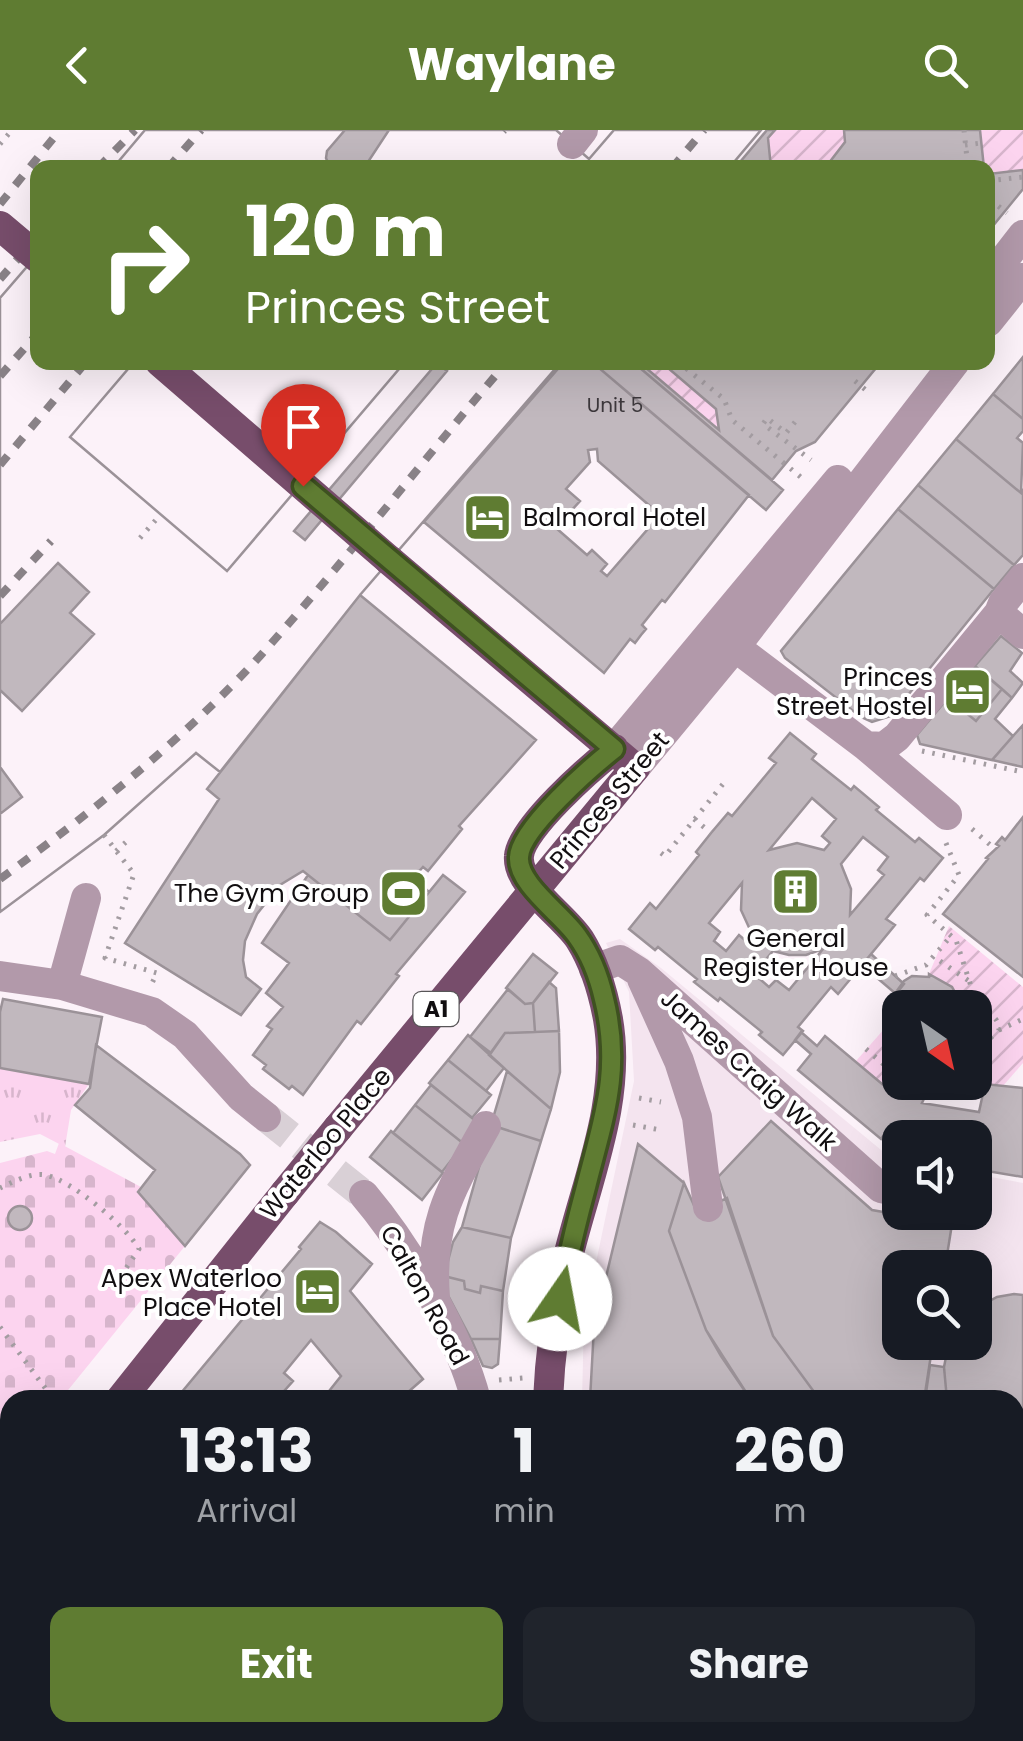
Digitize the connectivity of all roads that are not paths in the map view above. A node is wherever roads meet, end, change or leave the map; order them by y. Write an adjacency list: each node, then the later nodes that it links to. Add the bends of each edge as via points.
1 (0, 226): 3 (main road, bridge)
2 (1016, 226): 4 (street)
3 (30, 251)
4 (995, 266)
5 (1022, 282): 6 (street)
6 (995, 314)
7 (169, 370): 15 (main road, bridge)
8 (924, 370): 15 (street, Princes Street, via 759,573)
9 (949, 370): 13 (street, Princes Street)
10 (1023, 578): 11 (street)
11 (1000, 614): 12 (street); 14 (street, via 897,738)
12 (1023, 634)
13 (735, 647): 14 (street); 15 (street, Princes Street)
14 (875, 746): 16 (street)
15 (624, 759): 17 (main road, Princes Street); 18 (main road, Princes Street, via 578,776 525,840 518,858)
16 (949, 824)
17 (564, 854): 18 (main road, Princes Street); 20 (main road, via 560,890)
18 (534, 890): 20 (main road); 32 (main road, Waterloo Place / A1, bridge)
19 (86, 898): 24 (street)
20 (568, 924): 21 (main road)
21 (594, 969): 22 (street, James Craig Walk, via 620,960); 31 (main road, via 612,1044 611,1083 567,1260)
22 (639, 972): 27 (street, James Craig Walk); 29 (street, via 697,1117)
23 (0, 976): 24 (street)
24 (62, 986): 25 (street, via 152,1012 185,1035)
25 (266, 1117)
26 (486, 1126): 30 (street, via 439,1220)
27 (882, 1188)
28 (364, 1195): 30 (street, Calton Road)
29 (708, 1206)
30 (436, 1306): 33 (street, Calton Road)
31 (549, 1388)
32 (128, 1390)
33 (474, 1390)

